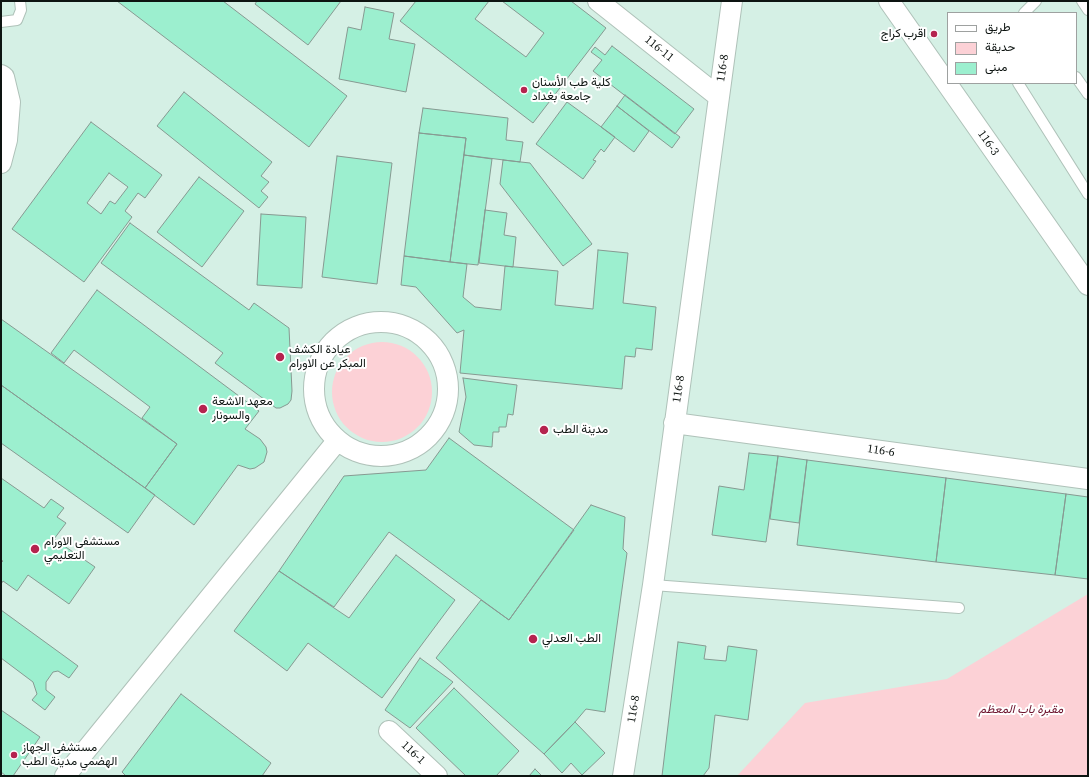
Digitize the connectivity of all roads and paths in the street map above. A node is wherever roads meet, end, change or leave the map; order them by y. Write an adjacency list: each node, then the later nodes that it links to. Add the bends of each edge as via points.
1 (20, 1): 9 (lane, via 21,10 17,20)
2 (598, 1): 14 (street, 116-11)
3 (732, 1): 14 (street, 116-8)
4 (888, 1): 17 (street, 116-3)
5 (1036, 1): 8 (lane)
6 (1082, 1): 7 (lane)
7 (1088, 10)
8 (1028, 11)
9 (1, 22)
10 (1, 75): 15 (street, via 4,77 10,102 7,140)
11 (1077, 78): 13 (lane)
12 (1019, 84): 16 (lane)
13 (1088, 94)
14 (719, 98): 18 (street, 116-8)
15 (1, 163)
16 (1088, 194)
17 (1088, 286)
18 (674, 423): 20 (street, 116-6); 21 (street, 116-8)
19 (337, 441): 19 (street, via 364,455 394,456 411,450 425,441 438,426 446,408 449,389 446,372 436,349 419,333 405,325 388,321 364,323 340,335 327,348 317,366 314,403 325,428); 24 (street)
20 (1088, 479)
21 (653, 585): 22 (lane); 26 (street, 116-8)
22 (959, 608)
23 (389, 731): 25 (street, 116-1)
24 (65, 776)
25 (437, 776)
26 (623, 776)

